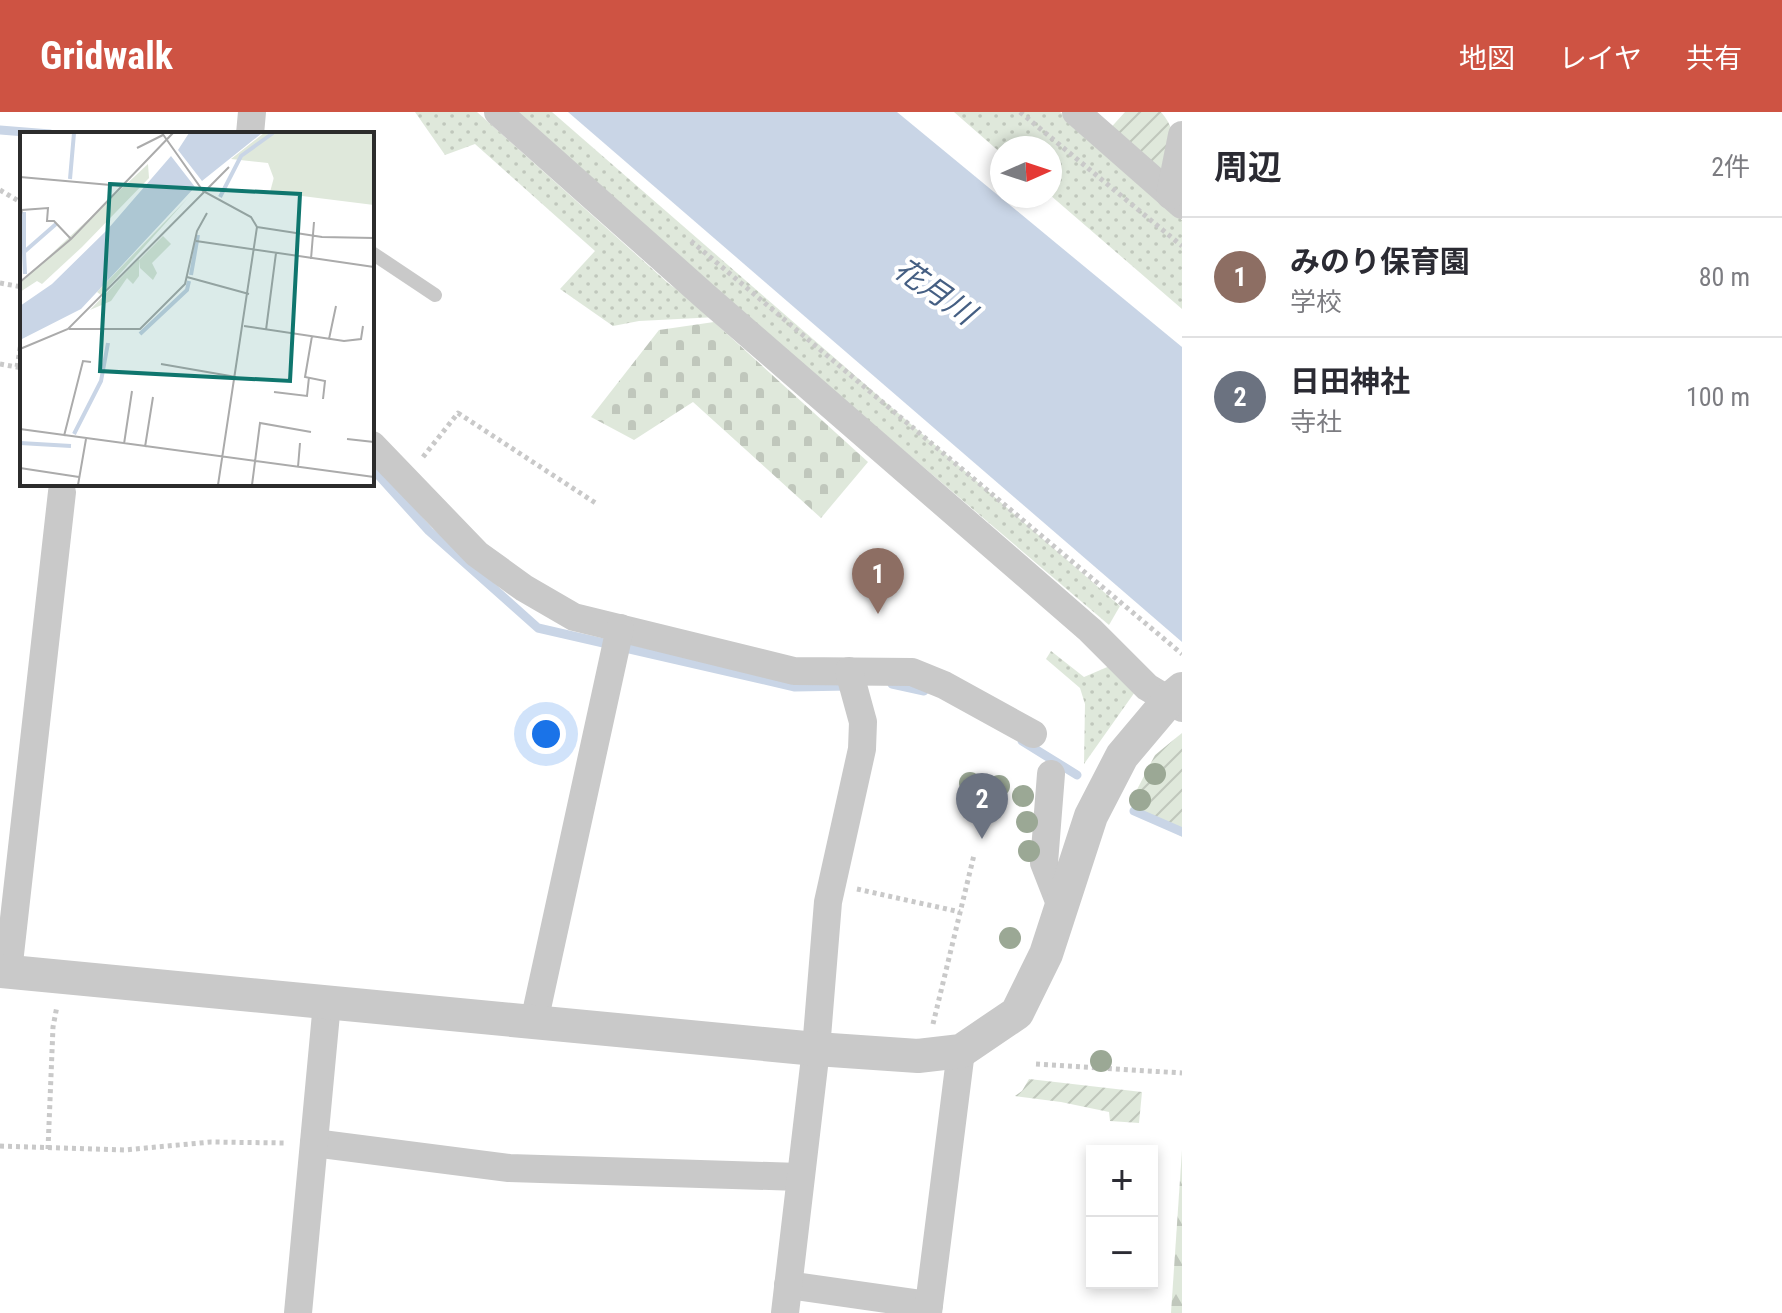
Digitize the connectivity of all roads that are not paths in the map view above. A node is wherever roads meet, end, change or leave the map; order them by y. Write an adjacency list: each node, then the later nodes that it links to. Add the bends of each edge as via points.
1 (252, 112): 4 (street)
2 (498, 112): 13 (street, via 1090,630 1147,687)
3 (1076, 112): 6 (street)
4 (250, 132)
5 (1182, 135): 6 (street)
6 (1176, 200)
7 (374, 254): 8 (lane)
8 (435, 295)
9 (374, 447): 11 (street, via 477,554 524,588)
10 (62, 492): 17 (street)
11 (618, 639): 12 (street, via 794,671); 19 (street)
12 (849, 671): 14 (street, via 912,672); 20 (street, via 863,722 862,749 828,902)
13 (1178, 699): 16 (street, via 1122,756 1091,816)
14 (1033, 734)
15 (1051, 774): 16 (street, via 1044,863)
16 (1062, 909): 21 (street, via 1017,1013)
17 (4, 971): 18 (street)
18 (327, 1003): 19 (street); 22 (street)
19 (534, 1022): 20 (street)
20 (816, 1049): 21 (street, via 918,1056); 23 (street)
21 (961, 1051): 25 (street)
22 (314, 1143): 23 (street, via 509,1168); 26 (street)
23 (800, 1177): 24 (street)
24 (788, 1285): 25 (street); 27 (street)
25 (928, 1309)
26 (298, 1313)
27 (785, 1313)

